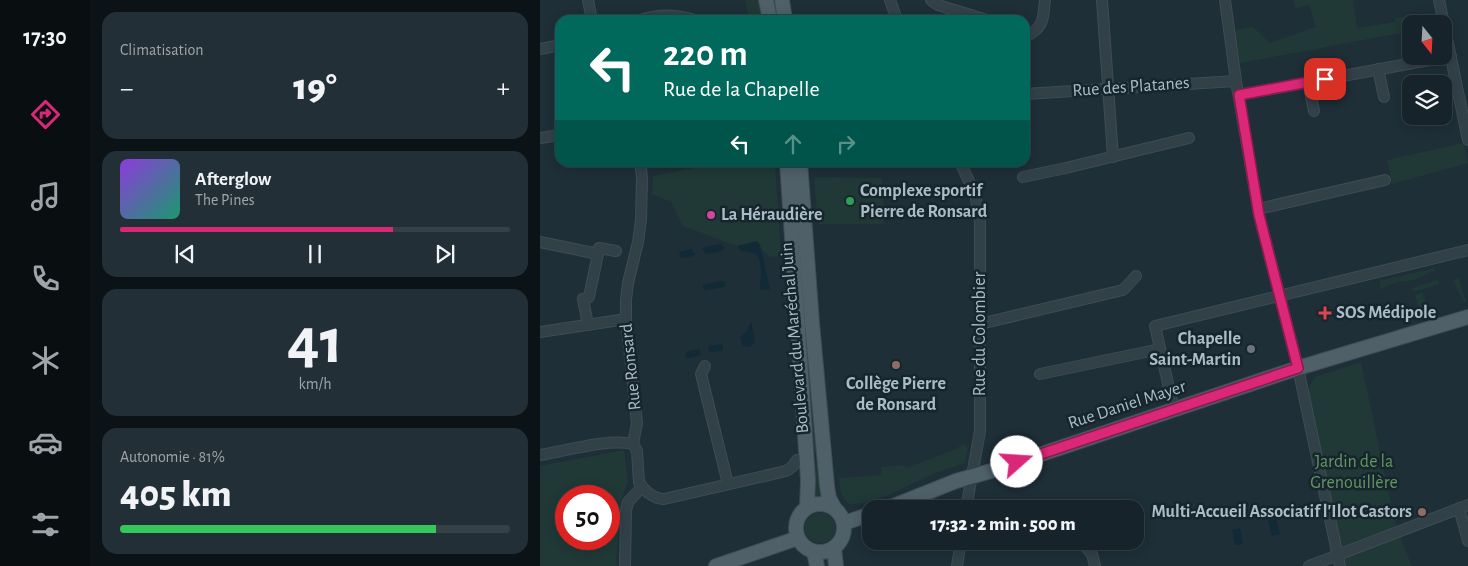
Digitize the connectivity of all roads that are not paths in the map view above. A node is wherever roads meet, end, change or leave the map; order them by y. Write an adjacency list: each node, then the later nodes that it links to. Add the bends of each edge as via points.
1 (588, 0): 10 (street)
2 (766, 0): 11 (main road)
3 (782, 0): 12 (main road)
4 (890, 0): 13 (street)
5 (931, 0): 14 (street)
6 (1045, 0): 16 (street, via 1042,24)
7 (1102, 0): 24 (street)
8 (1225, 0): 22 (street)
9 (1439, 0): 15 (street)
10 (591, 15)
11 (769, 15)
12 (784, 15)
13 (895, 15)
14 (972, 15)
15 (1442, 15)
16 (1030, 34)
17 (555, 46): 18 (street)
18 (541, 48)
19 (1452, 61): 32 (street)
20 (1402, 65): 21 (street)
21 (1378, 69): 23 (street); 27 (street)
22 (1236, 81): 24 (street, Rue des Platanes); 26 (street)
23 (1308, 82): 26 (street); 28 (street)
24 (1108, 89): 25 (street, Rue des Platanes); 33 (street)
25 (1030, 94)
26 (1239, 95): 40 (street)
27 (1384, 97)
28 (1314, 111)
29 (555, 136): 30 (street)
30 (540, 138)
31 (1189, 138): 33 (street)
32 (1468, 140)
33 (1113, 157): 38 (street)
34 (641, 167): 48 (street, Rue Ronsard, via 642,220 628,283)
35 (787, 167): 66 (main road, Boulevard du Maréchal Juin, via 808,480)
36 (800, 167): 67 (main road, Boulevard du Maréchal Juin, via 820,424 828,491)
37 (962, 167): 49 (street, Rue du Colombier, via 978,204)
38 (1023, 177)
39 (1385, 180): 40 (street)
40 (1258, 209): 46 (street)
41 (540, 242): 44 (street)
42 (1468, 250): 46 (street)
43 (616, 251): 44 (street, via 599,248)
44 (598, 254): 50 (street, via 589,297 583,299)
45 (1136, 276): 49 (street, via 1123,290)
46 (1280, 296): 52 (street, via 1155,326); 54 (street)
47 (1468, 316): 54 (main road, Rue Daniel Mayer)
48 (626, 320): 50 (street); 57 (street, Rue Ronsard, via 637,424)
49 (980, 324): 60 (street, Rue du Colombier, via 980,431)
50 (588, 325): 51 (street)
51 (540, 332)
52 (1160, 349): 55 (street); 56 (street)
53 (705, 366): 61 (street, via 702,374)
54 (1298, 368): 56 (main road, Rue Daniel Mayer); 76 (street)
55 (1040, 374)
56 (1174, 410): 60 (main road, Rue Daniel Mayer)
57 (633, 444): 58 (street, via 606,443); 62 (street, Rue Ronsard)
58 (540, 456)
59 (797, 460): 61 (street, via 786,471)
60 (972, 477): 63 (main road, Rue Daniel Mayer); 64 (street, Rue du Colombier)
61 (728, 484): 62 (street, via 658,499)
62 (642, 487): 77 (street, via 628,502)
63 (910, 500)
64 (968, 500)
65 (1464, 506): 71 (street); 76 (street)
66 (807, 507): 67 (main road, via 822,503); 70 (main road, via 798,517)
67 (835, 509): 69 (main road)
68 (862, 517): 69 (main road)
69 (844, 523): 72 (main road, via 842,537)
70 (798, 538): 75 (main road); 78 (main road)
71 (1468, 541)
72 (834, 548): 75 (main road); 80 (main road)
73 (960, 550): 81 (street)
74 (1089, 550): 82 (street)
75 (814, 552): 79 (main road)
76 (1338, 561): 83 (street)
77 (625, 566)
78 (716, 566)
79 (817, 566)
80 (836, 566)
81 (957, 566)
82 (1095, 566)
83 (1309, 566)

